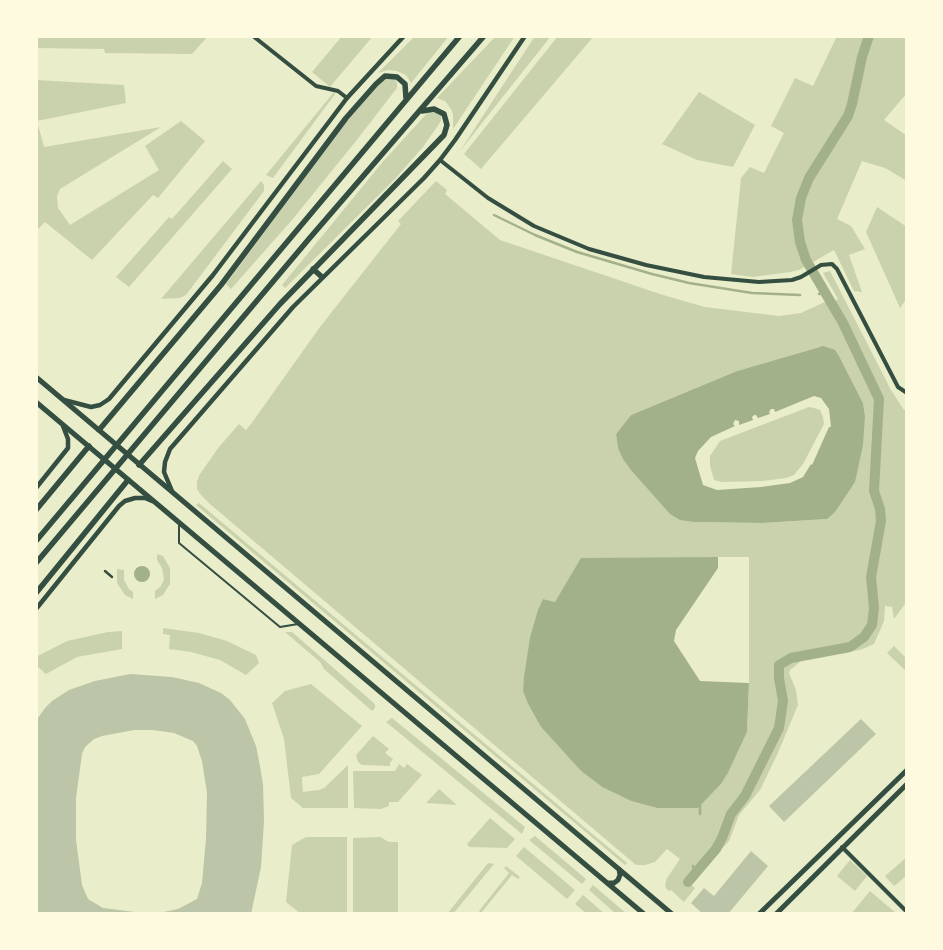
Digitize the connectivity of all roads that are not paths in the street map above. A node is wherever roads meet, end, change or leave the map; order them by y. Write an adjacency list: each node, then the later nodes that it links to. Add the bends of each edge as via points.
1 (253, 36): 6 (street, via 316,86 338,91)
2 (404, 36): 6 (street)
3 (460, 36): 7 (main road)
4 (484, 36): 8 (main road)
5 (526, 36): 9 (street)
6 (347, 98): 14 (street, via 213,275 109,399 91,407)
7 (406, 100): 17 (main road, via 406,86 399,78 388,76 376,84 346,118 221,286); 26 (main road)
8 (420, 112): 10 (main road, via 431,109 442,113 447,122 445,133); 27 (main road)
9 (440, 160): 11 (street); 13 (street, via 488,198 523,219 604,254 704,277 759,282 801,277 830,263 836,267 898,387)
10 (314, 269): 11 (main road); 19 (main road)
11 (322, 277): 22 (street, via 288,311 170,449 164,462 164,472)
12 (36, 377): 14 (main road)
13 (907, 393)
14 (63, 399): 17 (main road)
15 (36, 402): 16 (main road)
16 (59, 422): 18 (main road); 21 (street, via 67,434 68,448)
17 (99, 430): 19 (main road)
18 (89, 446): 20 (main road); 24 (main road)
19 (139, 464): 22 (main road)
20 (128, 480): 23 (main road); 30 (main road)
21 (36, 488)
22 (177, 496): 36 (main road)
23 (156, 503): 25 (main road); 31 (street, via 140,498 122,503)
24 (36, 510)
25 (179, 523): 32 (main road); 32 (lane, via 179,543 280,627)
26 (36, 542)
27 (36, 563)
28 (105, 571): 29 (street)
29 (112, 577)
30 (36, 592)
31 (36, 609)
32 (298, 624): 37 (main road)
33 (907, 770): 41 (main road)
34 (907, 784): 35 (main road)
35 (842, 847): 38 (street); 42 (main road)
36 (619, 869): 37 (main road, via 618,880); 40 (main road)
37 (608, 883): 39 (main road)
38 (907, 912)
39 (644, 914)
40 (672, 914)
41 (759, 914)
42 (776, 914)

